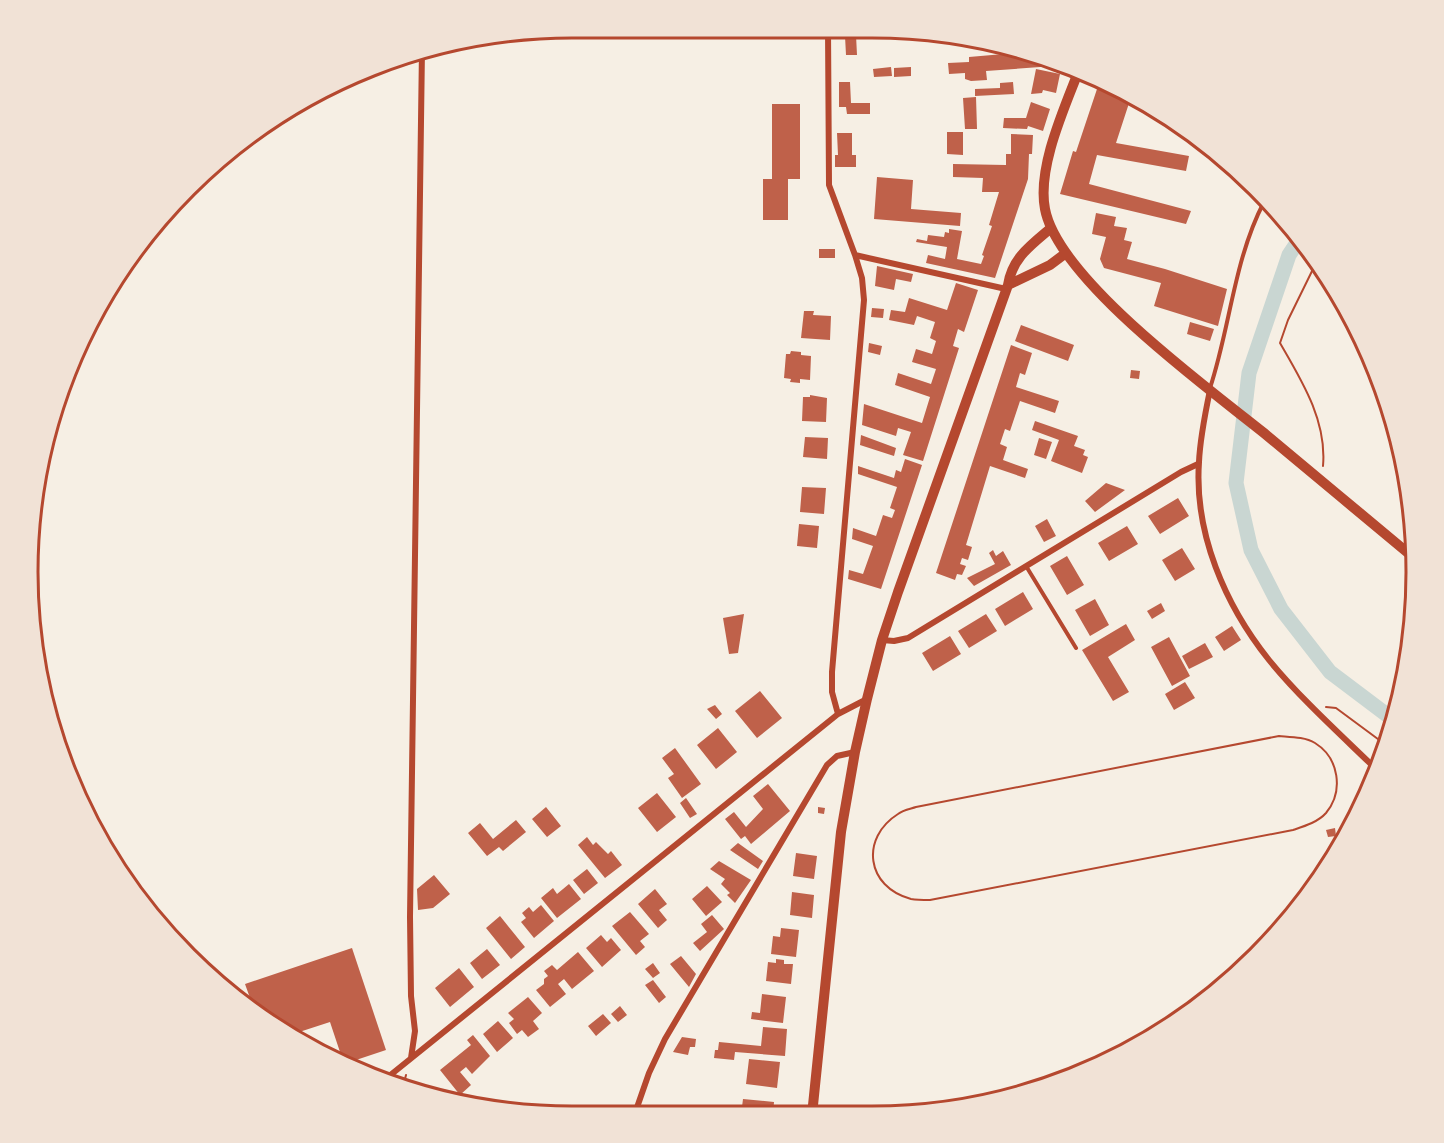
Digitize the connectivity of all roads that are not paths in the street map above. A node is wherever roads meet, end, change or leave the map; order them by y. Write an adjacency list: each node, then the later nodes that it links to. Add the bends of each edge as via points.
1 (828, 38): 7 (street, via 829,185)
2 (422, 59): 19 (street, via 410,917 415,1031)
3 (1076, 78): 5 (main road, via 1046,173 1043,199)
4 (1262, 206): 9 (lane, via 1244,255)
5 (1051, 228): 6 (main road); 8 (main road, via 1016,261)
6 (1066, 254): 8 (main road); 9 (main road, via 1117,309)
7 (855, 255): 8 (street); 16 (street, via 864,309 832,672)
8 (1007, 287): 13 (main road)
9 (1210, 390): 10 (street); 11 (main road)
10 (1198, 464): 12 (street); 18 (street, via 1204,530 1221,579 1250,633 1269,660)
11 (1405, 551)
12 (1026, 566): 13 (street, via 908,639); 14 (lane)
13 (882, 640): 15 (main road)
14 (1076, 648)
15 (867, 699): 16 (street); 17 (main road)
16 (838, 714): 19 (street)
17 (855, 752): 21 (street, via 837,756 827,765 665,1039); 22 (main road, via 840,843)
18 (1371, 764)
19 (411, 1058): 20 (street)
20 (392, 1074)
21 (637, 1106)
22 (813, 1106)

